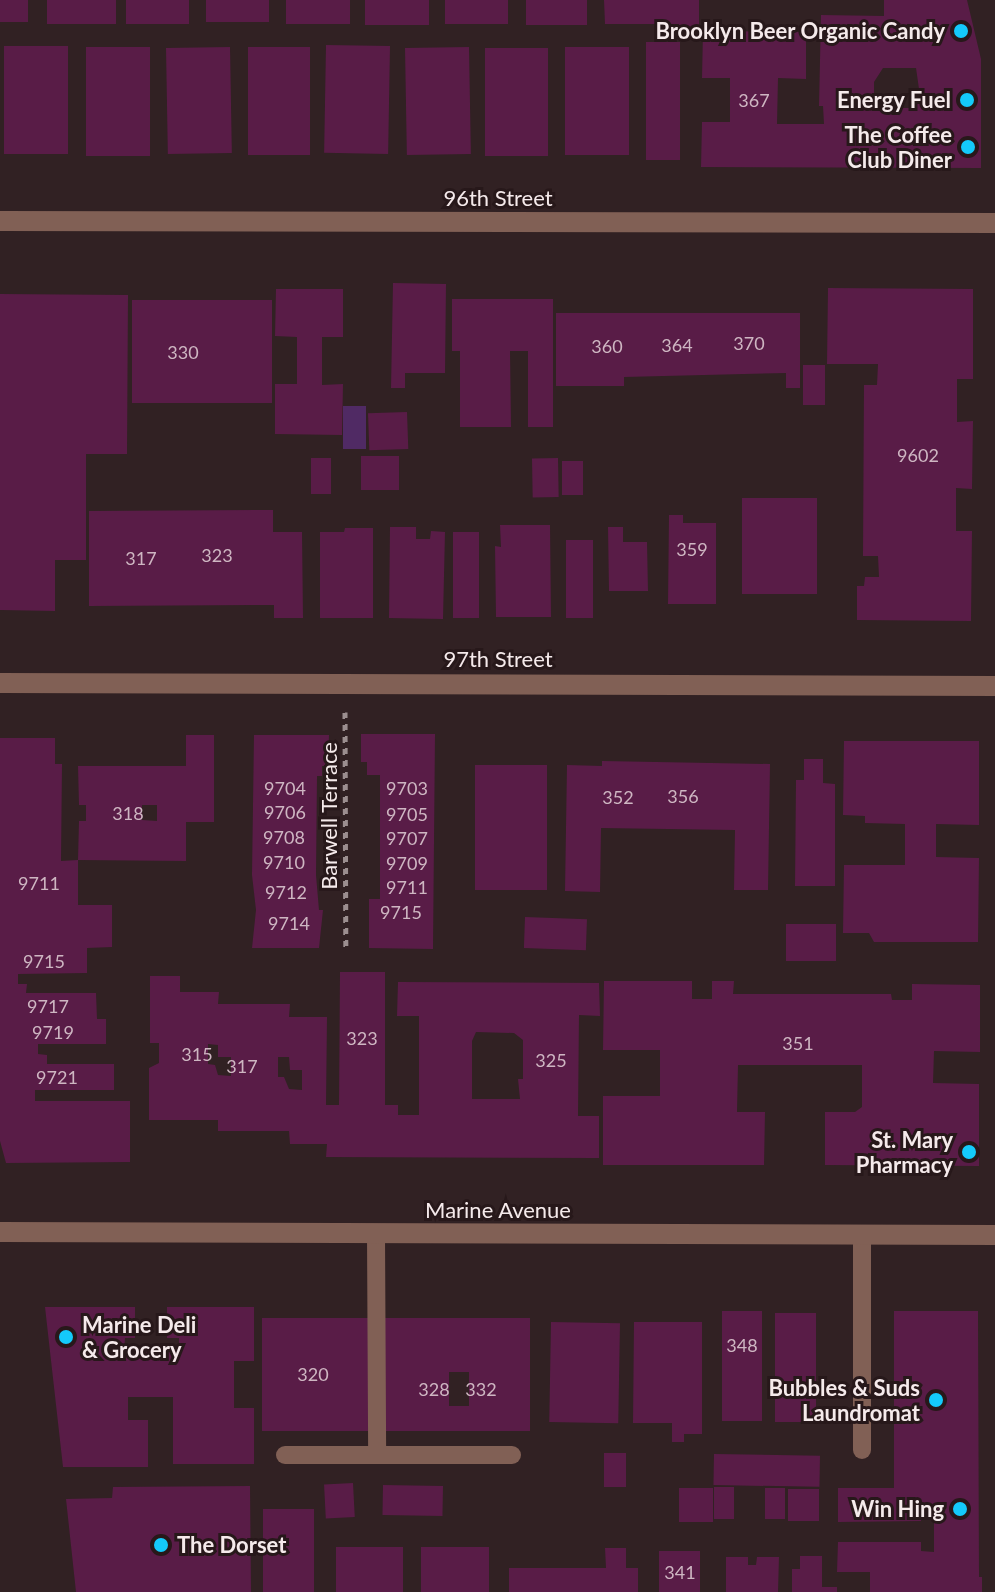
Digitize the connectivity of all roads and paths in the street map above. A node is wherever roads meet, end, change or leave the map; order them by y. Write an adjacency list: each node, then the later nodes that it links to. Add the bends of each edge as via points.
1 (0, 221): 2 (street, 96th Street)
2 (995, 223)
3 (0, 683): 4 (street, 97th Street)
4 (345, 683): 5 (street, 97th Street); 6 (path, Barwell Terrace)
5 (995, 686)
6 (346, 949)
7 (0, 1232): 8 (street, Marine Avenue)
8 (376, 1234): 9 (street, Marine Avenue); 13 (lane)
9 (862, 1235): 10 (street, Marine Avenue); 11 (lane)
10 (995, 1235)
11 (862, 1450)
12 (285, 1455): 13 (lane)
13 (377, 1455): 14 (lane)
14 (512, 1455)

